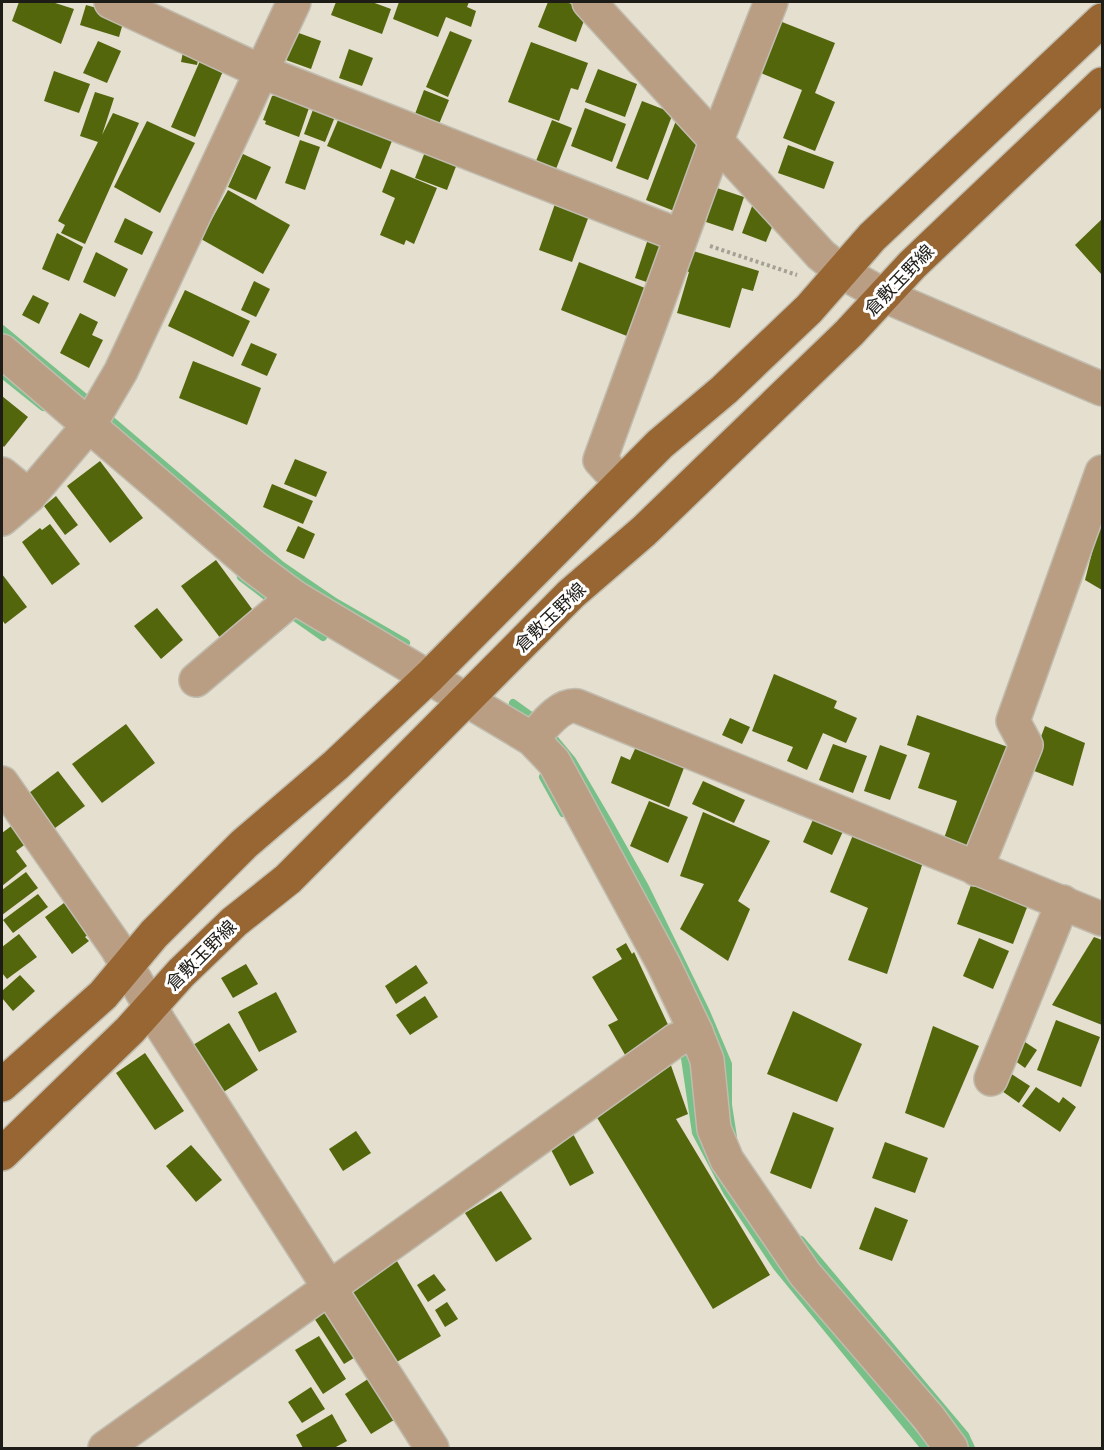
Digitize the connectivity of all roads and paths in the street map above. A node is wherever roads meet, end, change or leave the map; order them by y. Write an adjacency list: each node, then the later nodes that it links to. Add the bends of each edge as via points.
1 (111, 2): 6 (street)
2 (294, 2): 6 (street)
3 (589, 2): 8 (street)
4 (771, 2): 8 (street)
5 (1102, 20): 10 (main road, via 872,237)
6 (260, 71): 9 (street); 15 (street, via 121,371)
7 (1102, 84): 12 (main road, 倉敷玉野線)
8 (716, 142): 9 (street); 10 (street, via 821,255)
9 (681, 236): 11 (path); 18 (street, via 600,460)
10 (843, 272): 12 (street); 18 (main road, via 749,366)
11 (803, 278)
12 (883, 295): 14 (street); 24 (main road, 倉敷玉野線, via 849,333 644,531 570,594)
13 (2, 351): 15 (street)
14 (1102, 389)
15 (97, 412): 19 (street); 21 (street, via 254,567)
16 (1102, 472): 27 (street, via 1013,721 1026,745)
17 (2, 474): 19 (street)
18 (621, 483): 22 (main road)
19 (29, 496): 20 (street)
20 (2, 519)
21 (284, 605): 22 (street); 23 (street)
22 (430, 676): 24 (street); 30 (main road, via 336,765 244,844 154,934)
23 (195, 680)
24 (468, 699): 25 (street); 31 (main road, 倉敷玉野線, via 288,879 234,922)
25 (541, 730): 27 (street, via 569,705 578,706); 32 (street, via 554,762 664,965)
26 (2, 783): 30 (street)
27 (976, 870): 28 (street)
28 (1063, 902): 29 (street); 33 (street)
29 (1102, 919)
30 (127, 967): 31 (street); 34 (main road, via 103,995)
31 (150, 1007): 35 (main road, 倉敷玉野線); 36 (street)
32 (686, 1036): 36 (street); 39 (street, via 707,1060 714,1129 727,1160 798,1265)
33 (991, 1079)
34 (2, 1085)
35 (2, 1154)
36 (331, 1287): 37 (street); 38 (street)
37 (105, 1449)
38 (432, 1449)
39 (951, 1449)

